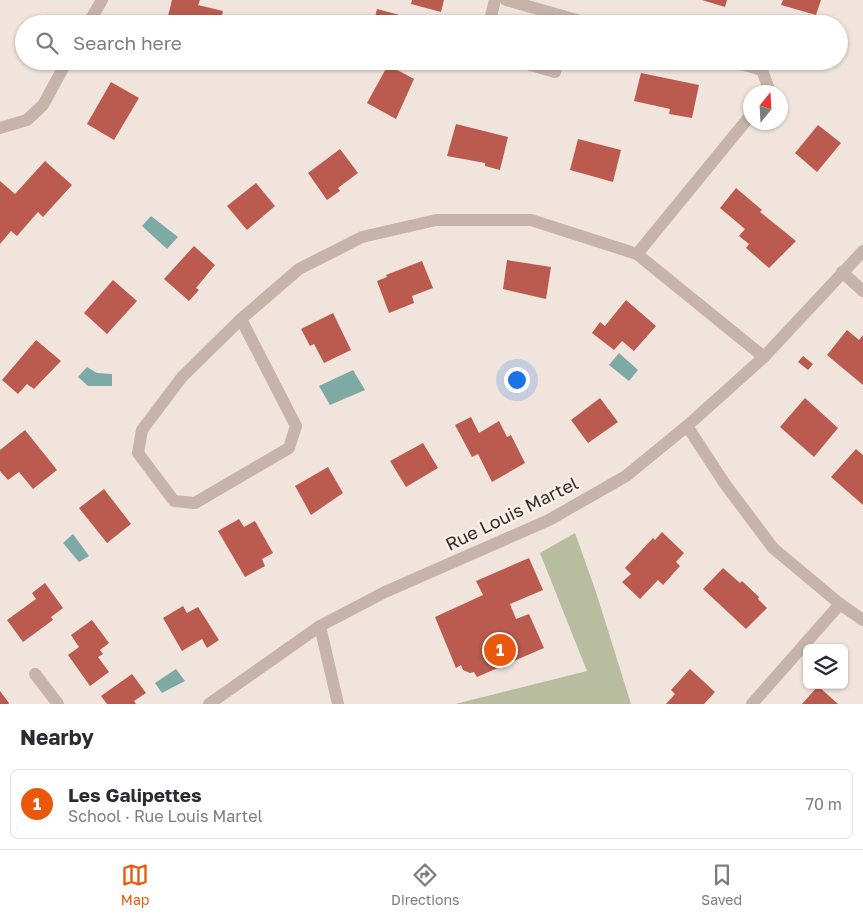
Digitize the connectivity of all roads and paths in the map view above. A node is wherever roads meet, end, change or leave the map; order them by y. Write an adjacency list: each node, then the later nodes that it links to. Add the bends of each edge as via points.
1 (102, 0): 4 (street)
2 (495, 0): 5 (street)
3 (506, 0): 6 (street)
4 (93, 15)
5 (491, 15)
6 (552, 15)
7 (63, 70): 11 (street, via 43,105 27,120)
8 (762, 70): 9 (street)
9 (767, 85)
10 (743, 124): 13 (street)
11 (0, 128)
12 (863, 251): 14 (street, Rue Louis Martel)
13 (636, 254): 16 (street, via 531,220 436,220 362,237 299,269); 17 (street)
14 (842, 272): 15 (street); 17 (street, Rue Louis Martel)
15 (863, 291)
16 (241, 319): 16 (street, via 182,377 142,430 138,453 174,501 195,503 288,448 296,426)
17 (764, 357): 18 (street, Rue Louis Martel)
18 (688, 426): 19 (street, via 725,484 774,548); 21 (street, Rue Louis Martel, via 626,476 549,520 385,592)
19 (840, 604): 20 (street); 26 (street)
20 (863, 620)
21 (320, 626): 24 (street, Rue Louis Martel); 25 (street)
22 (35, 674): 23 (street)
23 (58, 704)
24 (210, 704)
25 (338, 704)
26 (752, 704)

